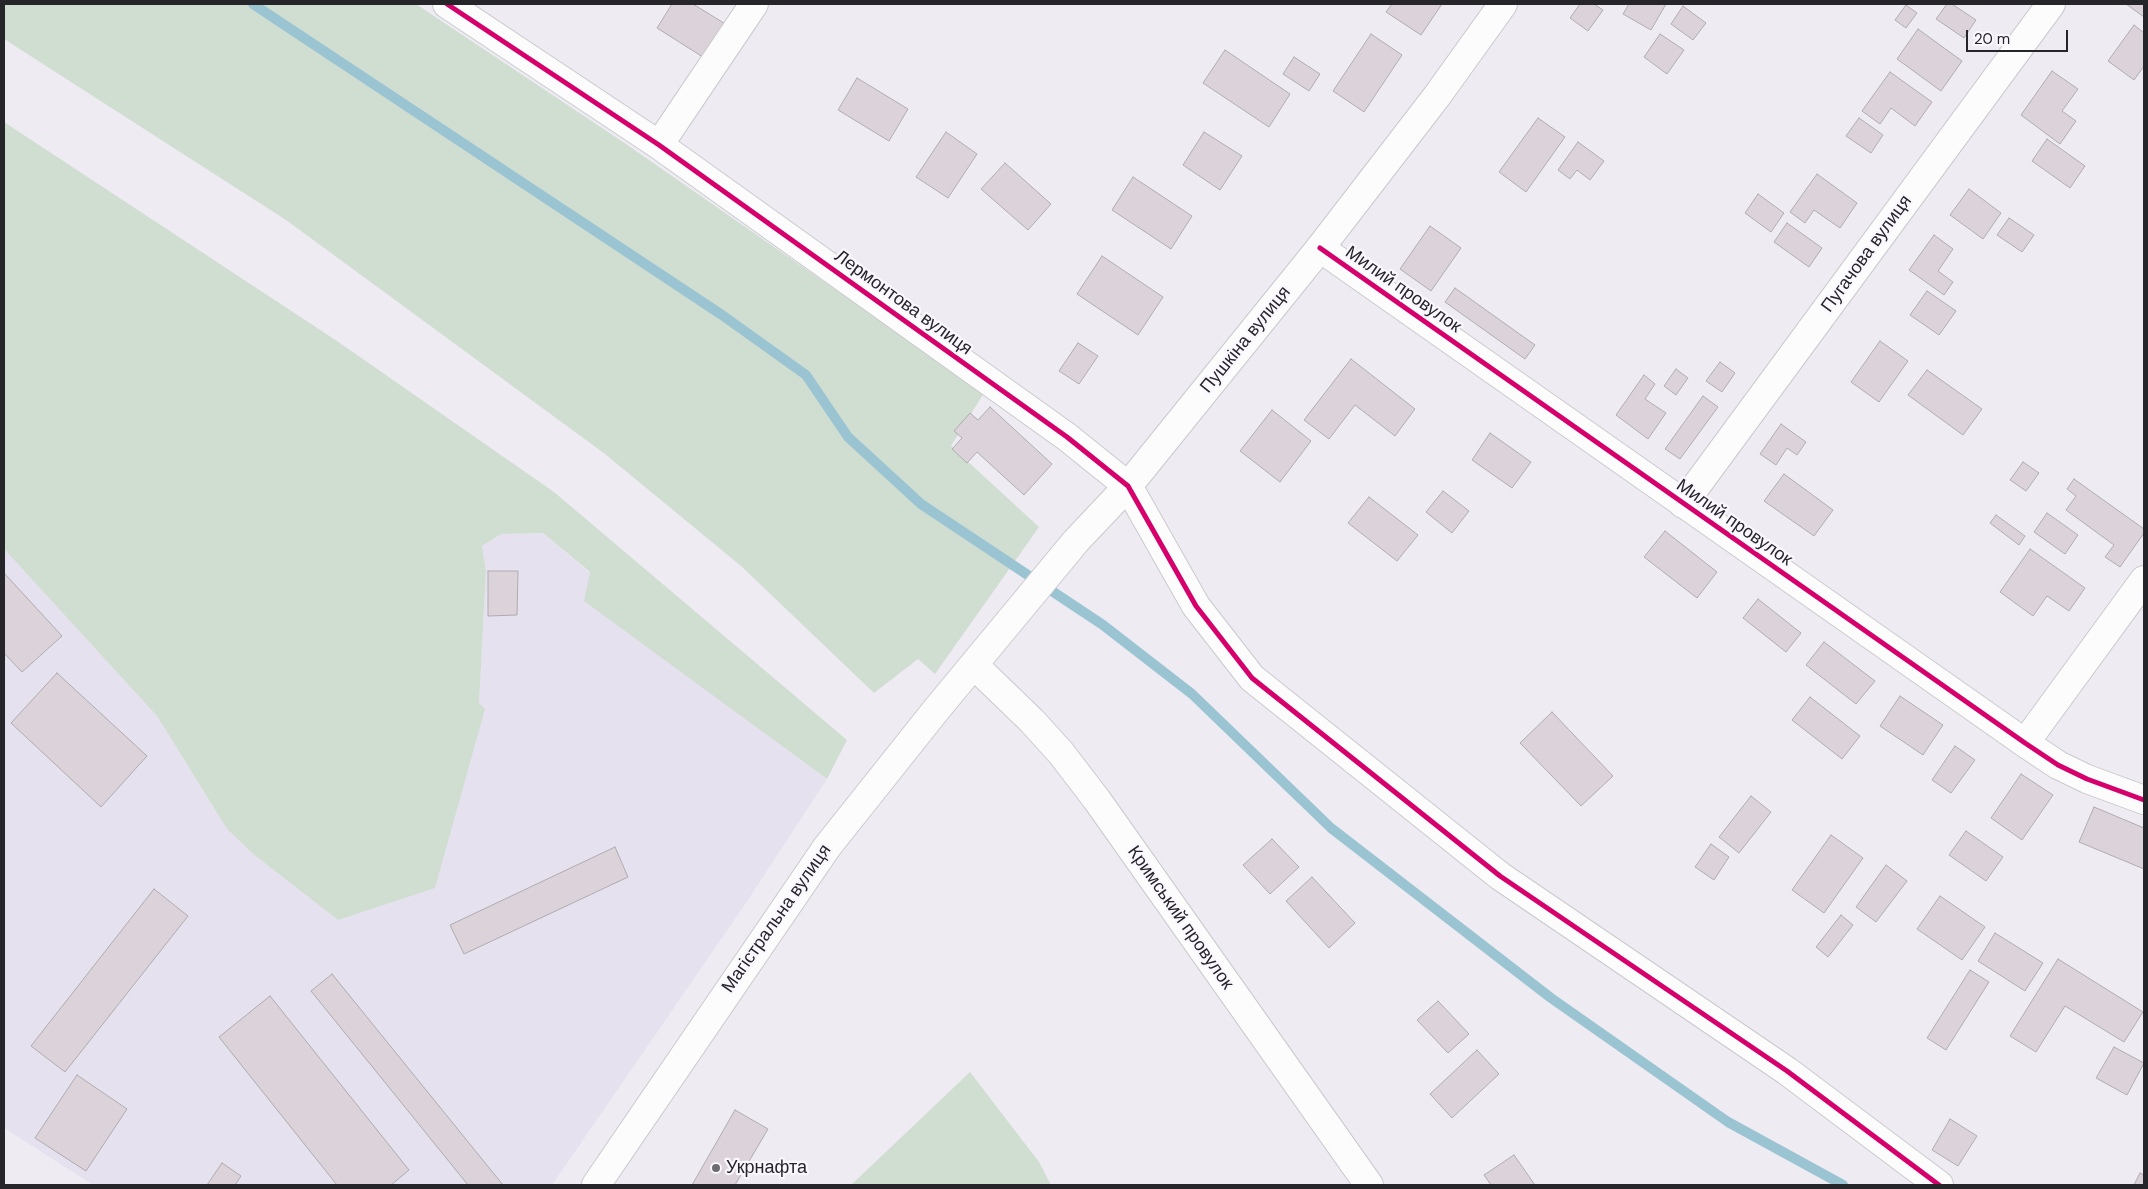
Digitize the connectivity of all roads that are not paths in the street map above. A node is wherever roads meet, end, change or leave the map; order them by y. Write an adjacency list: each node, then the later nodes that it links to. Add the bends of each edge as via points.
1 (447, 4): 5 (street, Лермонтова вулиця)
2 (754, 4): 5 (street)
3 (1503, 4): 6 (street, Пушкіна вулиця)
4 (2050, 4): 8 (street, Пугачова вулиця)
5 (659, 145): 7 (street, Лермонтова вулиця, via 1067,437)
6 (1320, 248): 7 (street, Пушкіна вулиця); 8 (street, Милий провулок)
7 (1128, 486): 10 (street, Пушкіна вулиця, via 1076,541); 15 (street, via 1196,606 1252,678 1500,876 1787,1072)
8 (1683, 504): 11 (street, Милий провулок)
9 (2144, 580): 11 (street)
10 (974, 665): 13 (street, Магістральна вулиця, via 827,847); 14 (street, Кримський провулок, via 1043,734 1097,800)
11 (2025, 743): 12 (street, Милий провулок, via 2088,779)
12 (2144, 800)
13 (596, 1185)
14 (1368, 1185)
15 (1939, 1185)

